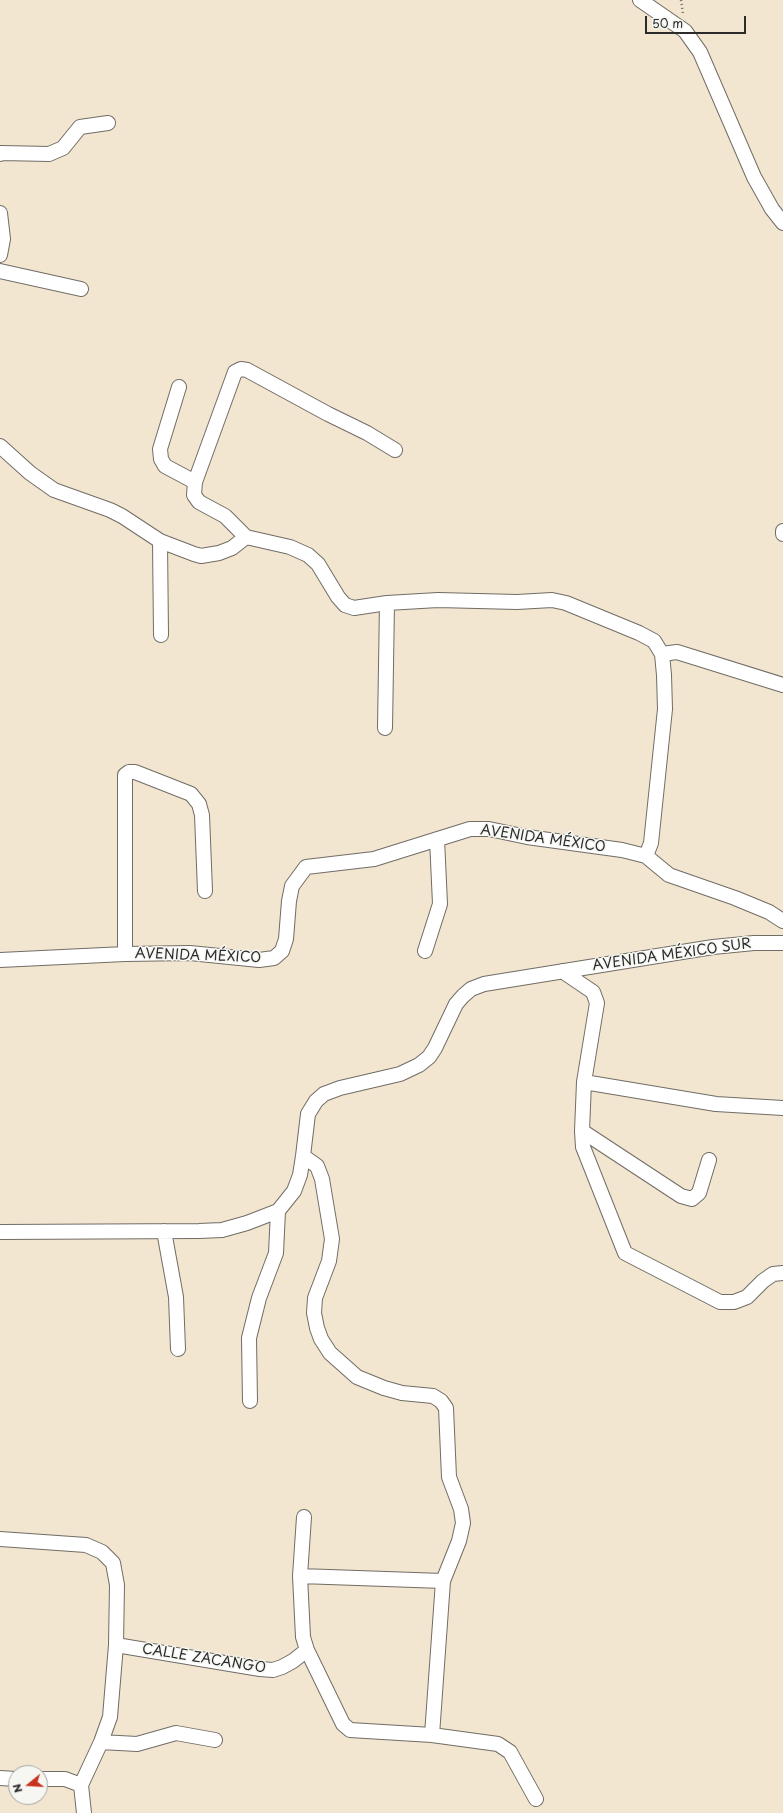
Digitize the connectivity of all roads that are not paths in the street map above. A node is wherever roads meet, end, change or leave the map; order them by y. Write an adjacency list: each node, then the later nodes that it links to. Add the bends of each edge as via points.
1 (640, 0): 5 (street, via 685,31 700,52 754,177)
2 (108, 123): 3 (street, via 80,127 63,148 49,154)
3 (0, 153)
4 (0, 213): 6 (street, via 3,239)
5 (783, 223)
6 (0, 255)
7 (0, 271): 8 (street)
8 (81, 290)
9 (179, 387): 12 (street, via 160,449 161,459 165,466)
10 (0, 446): 14 (street, via 54,490 122,516)
11 (395, 450): 12 (street, via 368,433 241,369 235,372 230,383)
12 (195, 482): 13 (street, via 194,495 199,502 225,516)
13 (246, 537): 14 (street, via 232,548 201,556); 15 (street, via 290,547 308,556 318,564 344,605 354,608)
14 (160, 541): 16 (street)
15 (387, 603): 17 (street, via 438,600 552,600 566,603 639,633 654,641); 19 (street)
16 (161, 635)
17 (662, 654): 18 (street, via 677,652); 21 (street, via 665,709 651,843)
18 (783, 685)
19 (385, 728)
20 (437, 839): 21 (street, AVENIDA MÉXICO, via 470,829 489,829); 25 (street, via 440,904); 26 (street, AVENIDA MÉXICO, via 374,859 306,867 292,886 286,939 282,951 274,958 259,960 190,954)
21 (646, 856): 23 (street, AVENIDA MÉXICO, via 669,875 735,898 769,912)
22 (205, 890): 26 (street, via 202,815 199,804 191,794 135,772 129,772 125,775)
23 (783, 921)
24 (783, 943): 28 (street, AVENIDA MÉXICO SUR, via 713,947)
25 (425, 951)
26 (125, 954): 27 (street, AVENIDA MÉXICO)
27 (0, 960)
28 (562, 971): 29 (street, via 593,992 597,1003); 32 (street, AVENIDA MÉXICO SUR, via 484,984 471,989 456,1004 429,1057 418,1065 400,1074 324,1094 308,1114)
29 (584, 1082): 30 (street, via 716,1104); 31 (street)
30 (783, 1108)
31 (582, 1131): 33 (street, via 681,1196 692,1199 699,1193); 37 (street, via 583,1147 625,1253 720,1302 734,1302 747,1297 773,1274)
32 (303, 1156): 34 (street, AVENIDA MÉXICO SUR, via 294,1191); 43 (street, via 317,1166 322,1179 332,1239 329,1261 315,1298 314,1313 321,1339 330,1353 357,1377 402,1393 432,1396 441,1401 446,1408 449,1476 461,1509 463,1523)
33 (709, 1160)
34 (278, 1211): 35 (street, via 222,1230); 39 (street, via 276,1253 258,1298 249,1338)
35 (164, 1231): 36 (street); 38 (street, via 176,1297)
36 (0, 1232)
37 (783, 1273)
38 (178, 1349)
39 (250, 1401)
40 (304, 1516): 42 (street)
41 (0, 1539): 44 (street, via 86,1545 102,1552 113,1563 117,1585)
42 (300, 1576): 43 (street); 45 (street, via 303,1637)
43 (443, 1582): 46 (street)
44 (116, 1645): 45 (street, CALLE ZACANGO, via 260,1670 282,1668); 48 (street, via 110,1717)
45 (307, 1650): 46 (street, via 343,1724 350,1730)
46 (432, 1735): 51 (street, via 498,1744 510,1752)
47 (215, 1740): 48 (street, via 176,1733 137,1744)
48 (101, 1742): 50 (street)
49 (48, 1779): 50 (street, via 66,1779)
50 (81, 1785): 52 (street)
51 (536, 1799)
52 (84, 1813)

